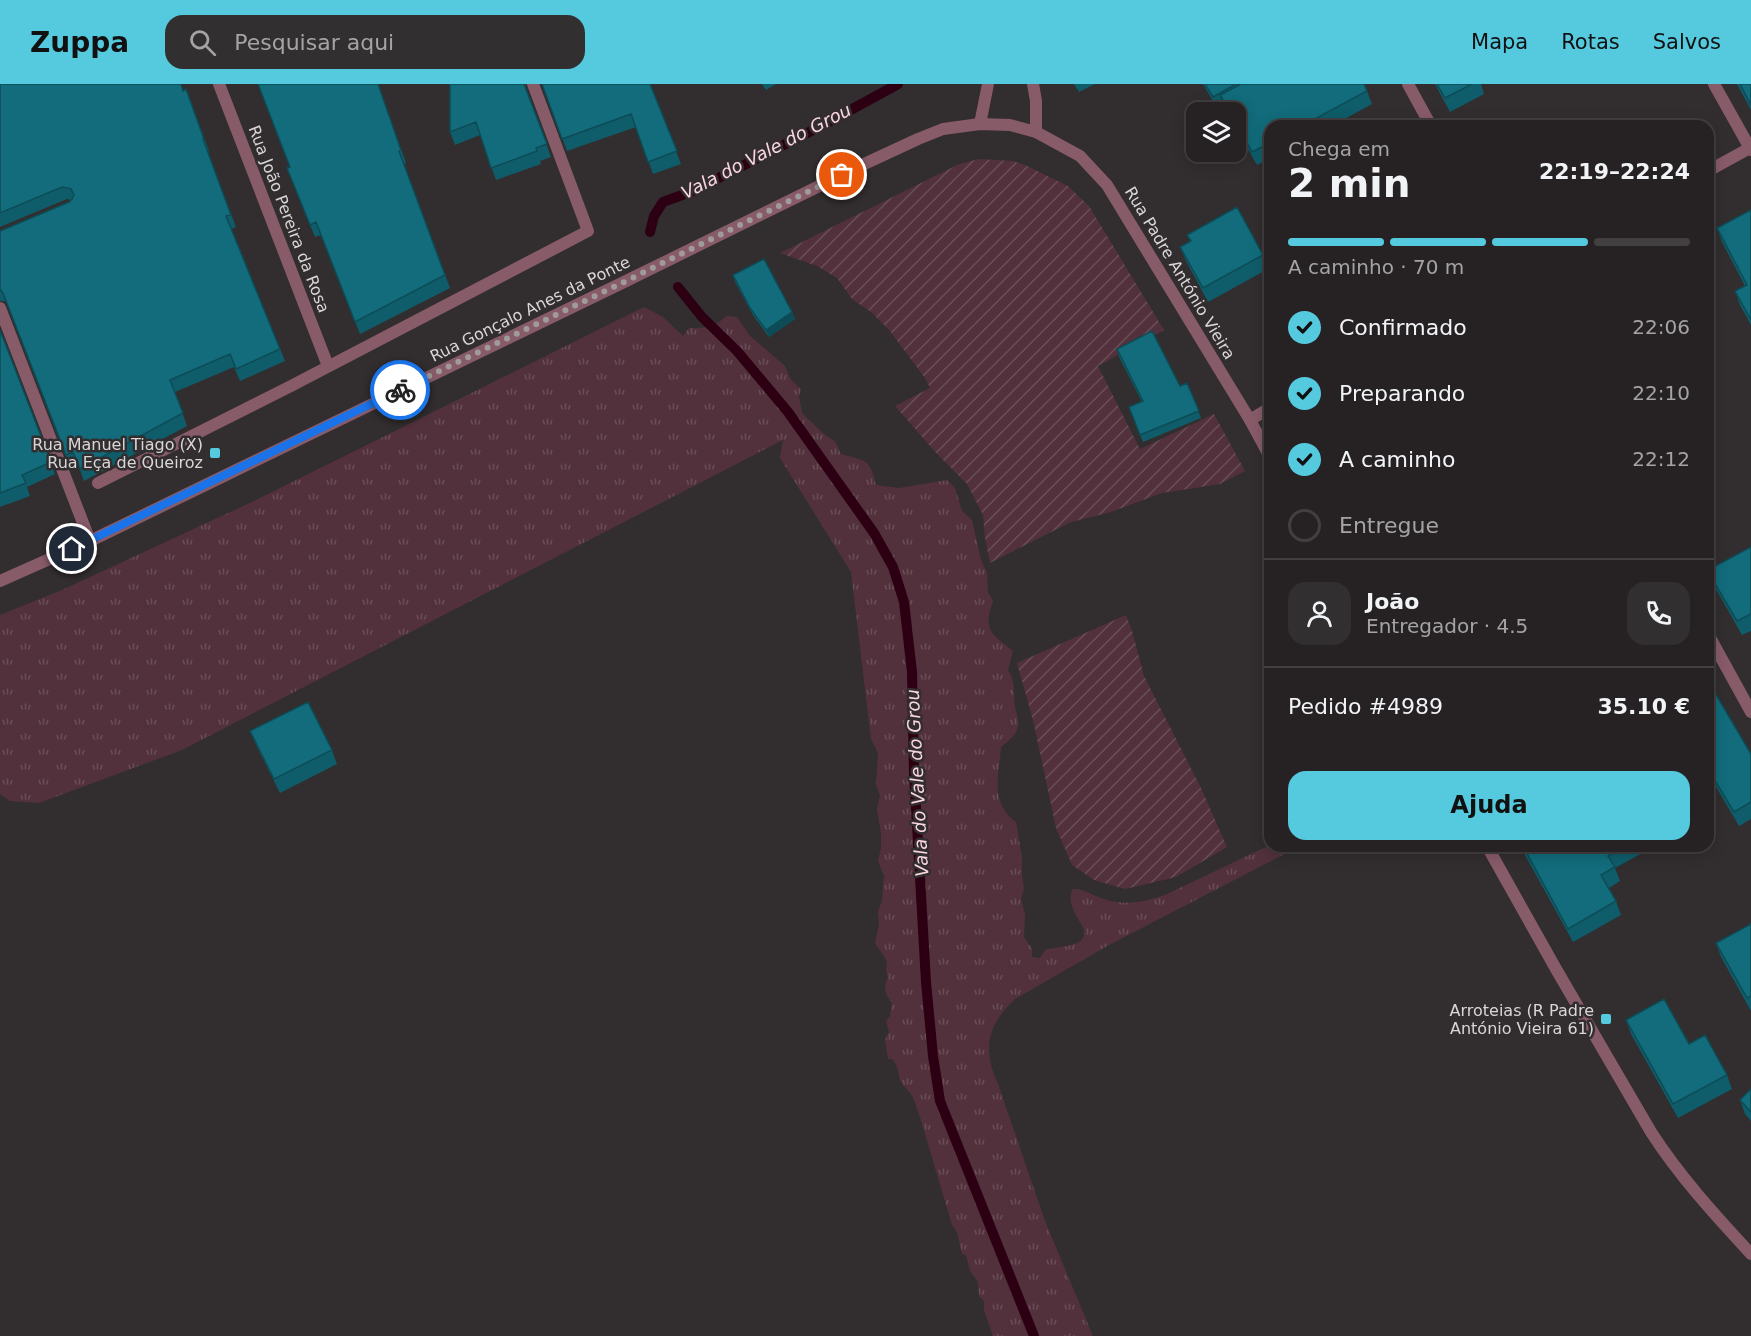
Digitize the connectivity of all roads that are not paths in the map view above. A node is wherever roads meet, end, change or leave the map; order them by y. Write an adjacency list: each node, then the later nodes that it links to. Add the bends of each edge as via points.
1 (219, 84): 13 (street, Rua João Pereira da Rosa)
2 (533, 84): 13 (street, via 588,231)
3 (988, 84): 8 (street)
4 (1033, 84): 9 (street)
5 (1408, 84): 7 (street)
6 (1714, 84): 10 (street)
7 (1428, 120)
8 (980, 124): 9 (street, Rua Padre António Vieira); 18 (street, Rua Gonçalo Anes da Ponte, via 943,129 862,165)
9 (1036, 132): 15 (street, Rua Padre António Vieira, via 1080,156 1107,184)
10 (1751, 149): 11 (street)
11 (1714, 168)
12 (0, 308): 18 (street)
13 (328, 366): 17 (street)
14 (1264, 412): 15 (street)
15 (1250, 420): 16 (street, Rua Padre António Vieira)
16 (1264, 446)
17 (98, 483)
18 (90, 541): 19 (street, Rua Gonçalo Anes da Ponte)
19 (0, 581)
20 (1714, 645): 21 (street)
21 (1751, 712)
22 (1490, 852): 23 (street, via 1668,1158)
23 (1751, 1254)

